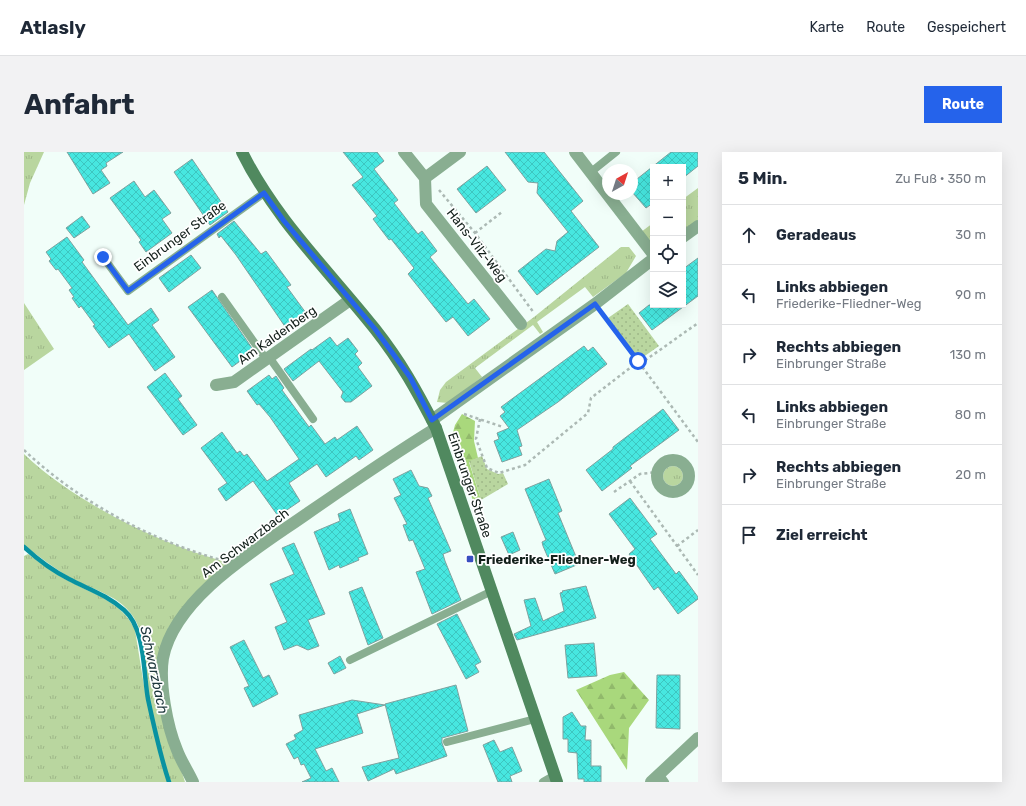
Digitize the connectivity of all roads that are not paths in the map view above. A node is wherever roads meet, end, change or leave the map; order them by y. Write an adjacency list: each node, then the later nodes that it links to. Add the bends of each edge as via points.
1 (242, 152): 8 (street, Einbrunger Straße)
2 (404, 152): 7 (street)
3 (460, 152): 7 (street)
4 (575, 152): 6 (street)
5 (616, 152): 6 (lane)
6 (591, 172): 11 (street)
7 (425, 178): 16 (street, Hans-Vilz-Weg, via 426,204)
8 (264, 193): 12 (lane, Einbrunger Straße, via 128,291); 15 (street, Einbrunger Straße)
9 (698, 226): 10 (street)
10 (684, 236)
11 (650, 250)
12 (103, 257)
13 (650, 261): 20 (street, via 453,407)
14 (222, 297): 17 (lane)
15 (350, 300): 17 (street, Am Kaldenberg); 20 (street, Einbrunger Straße, via 410,377)
16 (521, 324)
17 (268, 358): 18 (street, Am Kaldenberg, via 234,382); 19 (lane)
18 (216, 385)
19 (313, 419)
20 (434, 424): 22 (street, Einbrunger Straße); 29 (street, Am Schwarzbach, via 240,560 205,590 185,613 172,634 163,659 162,676 168,718 176,749)
21 (693, 478): 21 (street, via 680,490 670,492 658,482 657,472 663,463 673,459 686,467)
22 (492, 591): 23 (lane); 24 (street, Einbrunger Straße)
23 (350, 660)
24 (536, 719): 26 (lane); 27 (street, Einbrunger Straße)
25 (698, 738): 28 (street)
26 (447, 742)
27 (556, 779): 30 (lane)
28 (659, 780)
29 (193, 782)
30 (544, 782)

